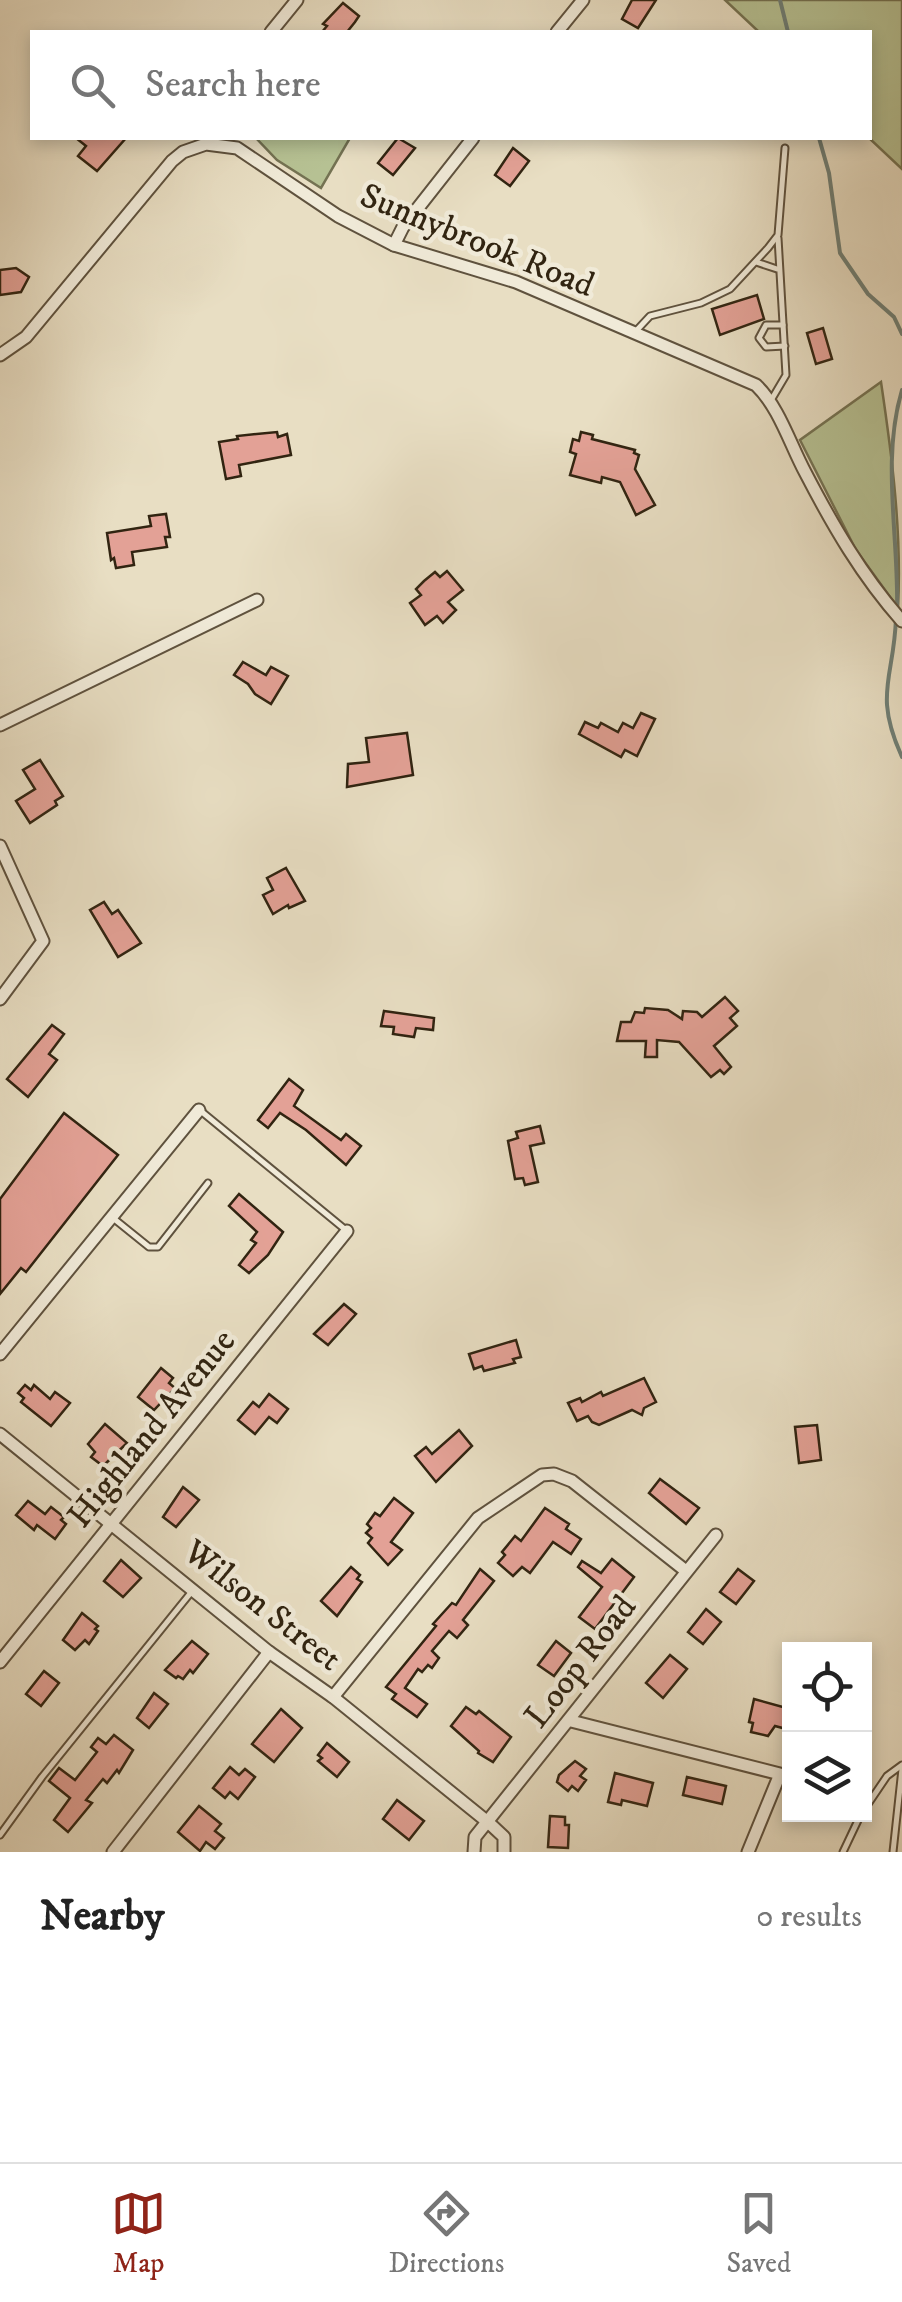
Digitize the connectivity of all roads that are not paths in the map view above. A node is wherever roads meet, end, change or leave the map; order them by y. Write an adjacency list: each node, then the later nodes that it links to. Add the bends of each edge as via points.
1 (296, 0): 3 (street)
2 (583, 0): 4 (street)
3 (273, 30)
4 (559, 30)
5 (190, 140): 10 (street)
6 (243, 140): 9 (street)
7 (471, 140): 12 (street)
8 (785, 148): 11 (lane)
9 (246, 153): 10 (street, Sunnybrook Road, via 213,144); 12 (street, Sunnybrook Road)
10 (179, 155): 18 (street, via 26,337)
11 (778, 235): 13 (lane); 14 (lane)
12 (394, 246): 16 (street, Sunnybrook Road, via 516,282)
13 (756, 262): 14 (lane); 16 (lane, via 715,298 650,316)
14 (778, 270): 15 (lane)
15 (783, 325): 17 (lane); 17 (lane, via 766,325 759,338 766,347)
16 (634, 334): 19 (street, Sunnybrook Road, via 750,382)
17 (785, 346): 19 (lane, via 784,382)
18 (0, 355)
19 (770, 402): 21 (street, Sunnybrook Road, via 835,528)
20 (257, 600): 22 (street)
21 (902, 621)
22 (0, 724)
23 (0, 846): 24 (street, via 44,941)
24 (0, 999)
25 (199, 1110): 27 (street); 28 (lane)
26 (208, 1183): 27 (lane, via 158,1246 148,1247)
27 (110, 1216): 29 (street)
28 (347, 1231): 31 (street, Highland Avenue)
29 (0, 1354)
30 (0, 1434): 31 (street, Wilson Street)
31 (112, 1522): 34 (street, Wilson Street); 36 (street, Highland Avenue)
32 (716, 1535): 33 (street, Loop Road)
33 (686, 1571): 37 (street, via 572,1481 542,1475 478,1518); 38 (street, Loop Road)
34 (194, 1588): 35 (street, Wilson Street); 43 (lane)
35 (269, 1652): 37 (street, Wilson Street); 44 (street)
36 (0, 1662)
37 (333, 1698): 41 (street, Wilson Street)
38 (570, 1720): 41 (street, Loop Road); 47 (street, via 780,1774)
39 (902, 1767): 40 (lane); 49 (lane)
40 (872, 1798)
41 (489, 1822): 45 (street, via 475,1837); 46 (street, Wilson Street, via 504,1836)
42 (858, 1822): 48 (lane)
43 (0, 1834)
44 (113, 1852)
45 (474, 1852)
46 (504, 1852)
47 (748, 1852)
48 (843, 1852)
49 (893, 1852)

